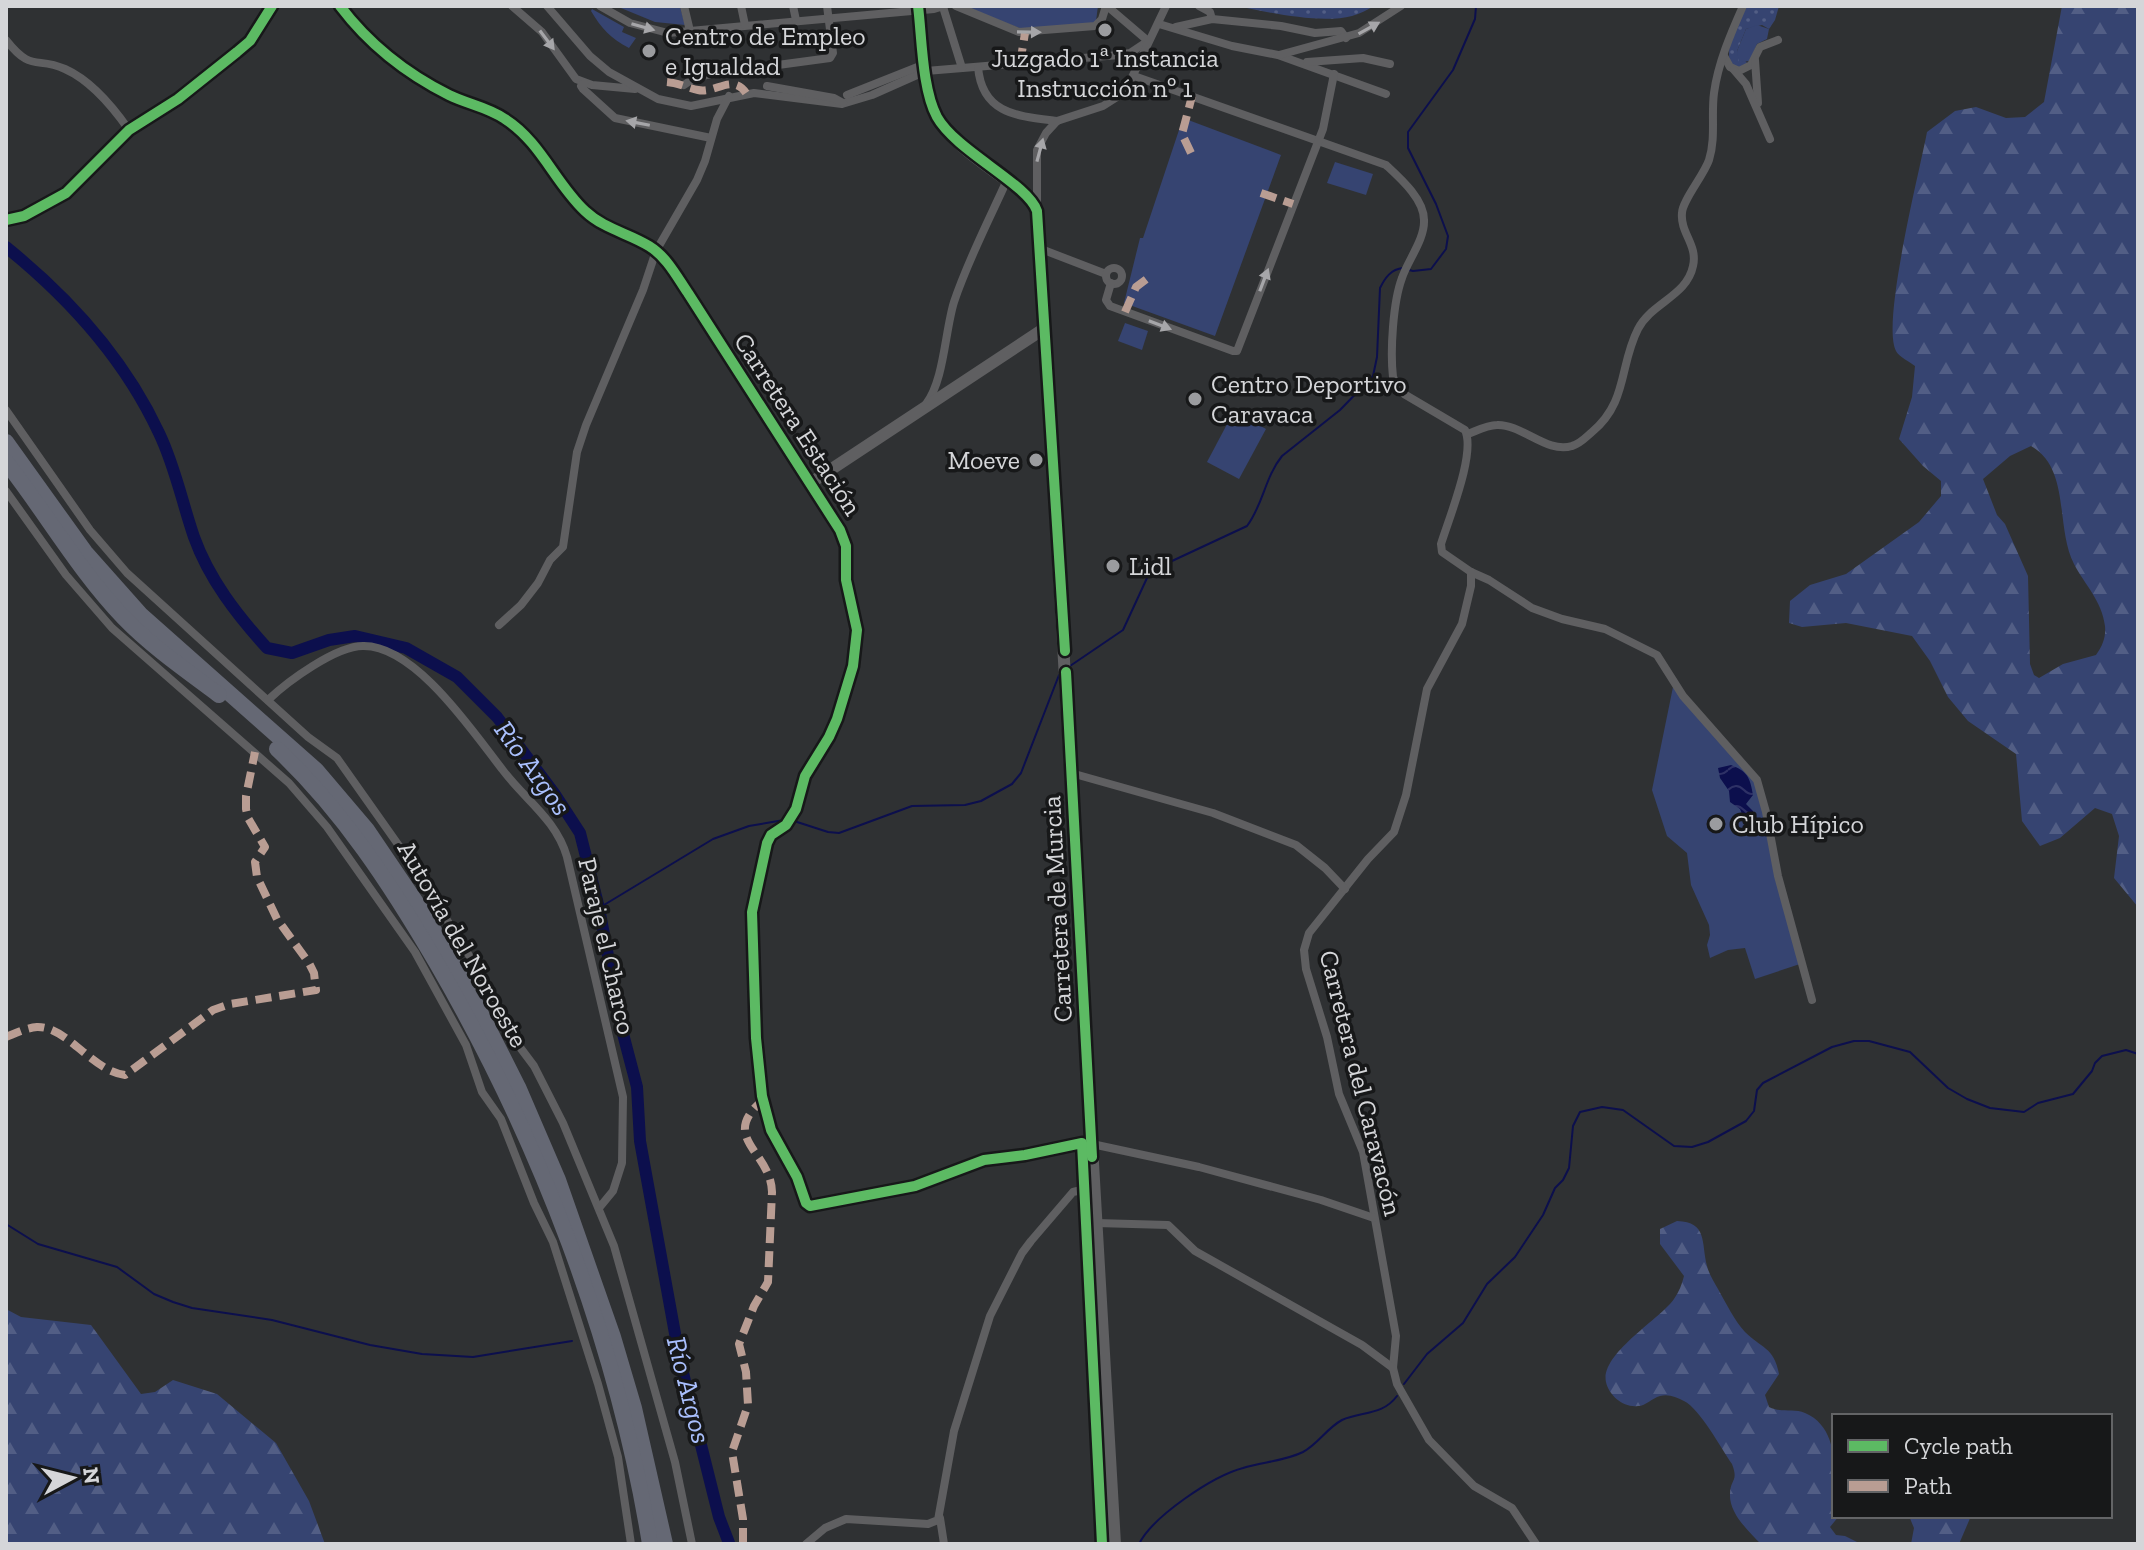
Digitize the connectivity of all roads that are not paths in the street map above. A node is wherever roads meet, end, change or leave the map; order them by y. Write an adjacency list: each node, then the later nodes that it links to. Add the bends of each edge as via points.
1 (272, 6): 49 (street, via 250,41 178,99)
2 (340, 6): 59 (street, Carretera Estación, via 379,49 435,88 517,127 586,212)
3 (512, 6): 40 (street, one-way to 40, via 542,32 571,74)
4 (547, 6): 43 (street, via 599,64)
5 (600, 6): 24 (street, one-way to 24, via 641,27)
6 (684, 6): 24 (street)
7 (741, 6): 22 (street)
8 (793, 6): 20 (street)
9 (827, 6): 18 (street)
10 (943, 6): 16 (street); 36 (street)
11 (956, 6): 17 (street, one-way to 17, via 1023,33 1091,28)
12 (1166, 6): 21 (street)
13 (1199, 6): 19 (street)
14 (1401, 6): 25 (street, one-way to 14)
15 (1743, 6): 30 (street)
16 (918, 7): 18 (street); 35 (main road)
17 (1105, 8): 28 (street)
18 (829, 17): 20 (street); 41 (street, via 830,58 711,74)
19 (1212, 19): 23 (street); 25 (street, via 1315,33 1343,31)
20 (796, 20): 22 (street)
21 (1159, 24): 23 (street); 28 (street)
22 (745, 25): 24 (street)
23 (1171, 28): 29 (street)
24 (690, 31)
25 (1346, 38): 29 (street)
26 (6, 40): 49 (street, via 28,61 65,69 85,82)
27 (1778, 40): 31 (street, via 1760,47)
28 (1148, 41): 34 (street, via 1124,54); 39 (street)
29 (1278, 55): 32 (street)
30 (1724, 55): 37 (street); 67 (street, via 1714,91 1710,157 1681,213 1693,245 1693,267 1682,288 1642,321 1609,415 1580,442 1564,447 1497,425)
31 (1755, 60): 37 (street, via 1748,68); 47 (street)
32 (1302, 63): 33 (street, via 1363,58); 38 (street)
33 (1390, 64)
34 (978, 67): 36 (street); 48 (street, via 983,93 1000,108)
35 (926, 68): 36 (street); 46 (street, via 872,95); 53 (main road, via 933,108 944,126)
36 (962, 68)
37 (1734, 70): 47 (street)
38 (1334, 74): 44 (street); 52 (street)
39 (1134, 76): 48 (street, via 1117,99); 52 (street)
40 (584, 83): 43 (street); 50 (street, one-way to 40, via 615,118 583,89)
41 (684, 85)
42 (767, 86): 46 (street)
43 (639, 90): 45 (street, via 691,106)
44 (1386, 94)
45 (729, 96): 46 (street, via 754,93 833,104); 50 (street)
46 (845, 100)
47 (1760, 114): 51 (street)
48 (1057, 121): 54 (street, one-way to 48, via 1039,143)
49 (129, 130): 57 (street, via 60,198)
50 (711, 138): 59 (street, via 697,180)
51 (1770, 139)
52 (1317, 141): 61 (street, one-way to 52, via 1106,300 1110,306 1235,352); 67 (street, via 1386,165 1420,206 1424,225 1397,296 1393,377 1404,394)
53 (1007, 180): 55 (main road); 63 (street, via 956,297)
54 (1035, 184): 55 (street); 56 (street)
55 (1022, 192): 56 (main road)
56 (1036, 208): 58 (main road, Carretera de Murcia)
57 (6, 220)
58 (1041, 249): 60 (street); 62 (main road, Carretera de Murcia)
59 (656, 251): 70 (street, Carretera Estación); 73 (street, via 577,452 563,547 521,605)
60 (1106, 274): 61 (street); 61 (street, via 1111,268 1121,271 1121,281)
61 (1111, 283)
62 (1045, 328): 64 (main road); 75 (main road, Carretera de Murcia)
63 (940, 366): 64 (street, via 945,384); 66 (street, via 935,390)
64 (963, 383): 66 (main road)
65 (6, 410): 74 (street, via 90,530 127,573)
66 (921, 411): 70 (main road)
67 (1468, 434): 72 (street, via 1466,461 1441,544 1444,555)
68 (6, 442): 87 (highway, Autovía del Noroeste, via 85,552 141,615 316,770 367,830 428,920 518,1087 558,1180 634,1408)
69 (6, 462): 86 (highway, Autovía del Noroeste, via 124,618 223,698 298,768 361,843 411,919 500,1078 547,1184 616,1392)
70 (812, 482): 78 (street, Carretera Estación, via 844,538 857,639 837,719 805,776 790,820 771,835 753,903 756,1038 771,1130 810,1206 915,1186 984,1160)
71 (6, 491): 85 (street, via 112,628 289,783 327,827 415,952 466,1045 482,1092 501,1119 562,1266 618,1457)
72 (1471, 572): 76 (street, Carretera del Caravacón, via 1462,624 1427,689 1396,826); 77 (street, via 1532,608 1605,629 1655,653 1683,696 1750,769 1766,812)
73 (499, 625)
74 (268, 700): 80 (street, via 337,758 443,912 549,1093); 80 (street, Paraje el Charco, via 339,652 359,646 382,651 406,663 448,701 552,825 567,857 623,1097 620,1176)
75 (1071, 773): 76 (street, via 1213,813 1296,845); 78 (main road, Carretera de Murcia)
76 (1345, 889): 81 (street, Carretera del Caravacón, via 1309,933 1305,959 1339,1094 1363,1152)
77 (1812, 1000)
78 (1087, 1143): 79 (main road, Carretera de Murcia); 81 (street, via 1199,1167)
79 (1094, 1187): 82 (main road, Carretera de Murcia); 84 (street, via 1073,1192 1031,1241 990,1316 954,1431)
80 (599, 1208): 88 (street, via 675,1462)
81 (1374, 1218): 83 (street, Carretera del Caravacón, via 1396,1336)
82 (1096, 1223): 83 (street, via 1168,1225 1195,1251 1362,1345); 91 (main road, Carretera de Murcia)
83 (1393, 1368): 92 (street, Carretera del Caravacón, via 1429,1440 1474,1486 1512,1508)
84 (940, 1518): 89 (street, via 928,1524 840,1520); 90 (street)
85 (631, 1544)
86 (650, 1544)
87 (665, 1544)
88 (692, 1544)
89 (806, 1544)
90 (944, 1544)
91 (1115, 1544)
92 (1536, 1544)

